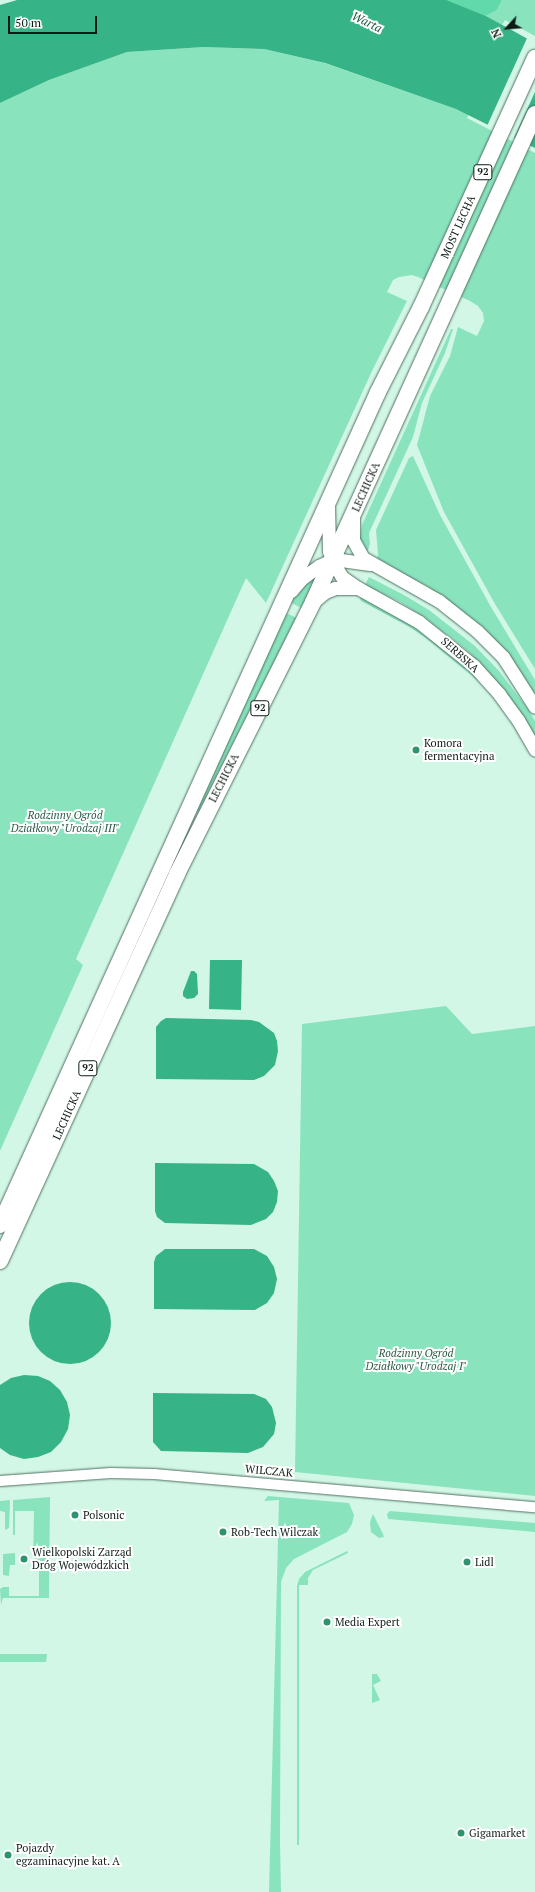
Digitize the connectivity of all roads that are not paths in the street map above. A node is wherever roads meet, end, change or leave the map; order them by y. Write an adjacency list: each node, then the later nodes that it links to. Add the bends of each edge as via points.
1 (535, 58): 3 (main road, MOST LECHA / 92)
2 (535, 114): 5 (main road, LECHICKA / 92)
3 (431, 286): 4 (main road, LECHICKA / 92, via 378,392)
4 (328, 503): 6 (street, SERBSKA, via 327,539); 10 (main road, LECHICKA / 92)
5 (353, 516): 6 (main road, LECHICKA / 92); 7 (street, via 353,540 363,558)
6 (332, 560): 7 (street); 8 (street, SERBSKA, via 342,577); 9 (main road, LECHICKA / 92); 10 (street, via 301,579)
7 (370, 564): 11 (street, via 423,591 451,609 477,631 503,657)
8 (358, 588): 9 (street, SERBSKA, via 335,588); 12 (street, SERBSKA, via 419,622 474,666 518,720)
9 (313, 602): 14 (main road, LECHICKA / 92, via 177,874)
10 (282, 605): 13 (main road, LECHICKA / 92)
11 (535, 707)
12 (535, 750)
13 (0, 1225)
14 (0, 1262)
15 (0, 1480): 16 (street, WILCZAK, via 111,1473 154,1474)
16 (535, 1507)

